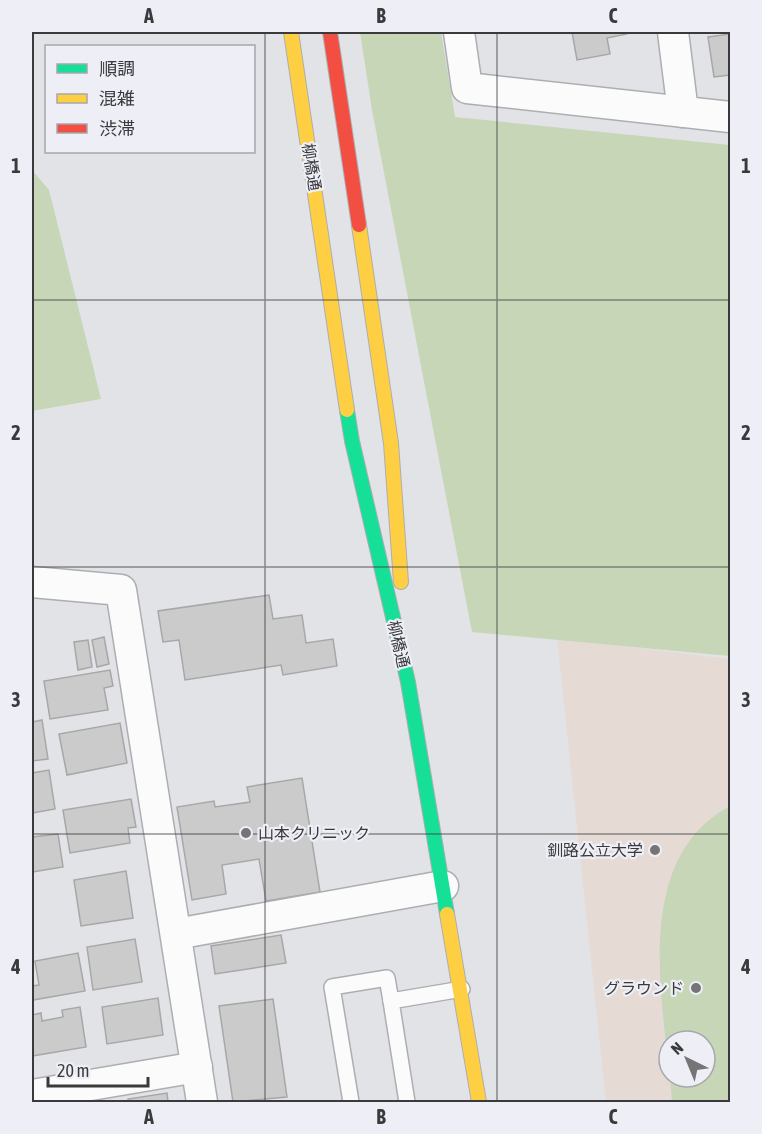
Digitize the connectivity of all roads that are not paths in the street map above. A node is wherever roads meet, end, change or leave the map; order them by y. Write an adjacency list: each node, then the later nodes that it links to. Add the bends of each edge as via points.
1 (291, 32): 8 (street, 柳橋通, via 352,441)
2 (330, 32): 8 (street, 柳橋通, via 391,443)
3 (459, 32): 5 (street, via 467,87)
4 (672, 32): 5 (street)
5 (683, 112): 6 (street)
6 (730, 117)
7 (32, 582): 10 (street, via 121,590)
8 (408, 682): 9 (street)
9 (443, 886): 10 (street); 11 (street)
10 (176, 934): 13 (street)
11 (462, 990): 12 (lane); 18 (street)
12 (391, 1001): 16 (lane, via 387,978 332,987); 17 (lane)
13 (197, 1067): 14 (street); 15 (street)
14 (32, 1095)
15 (202, 1102)
16 (351, 1102)
17 (407, 1102)
18 (479, 1102)

